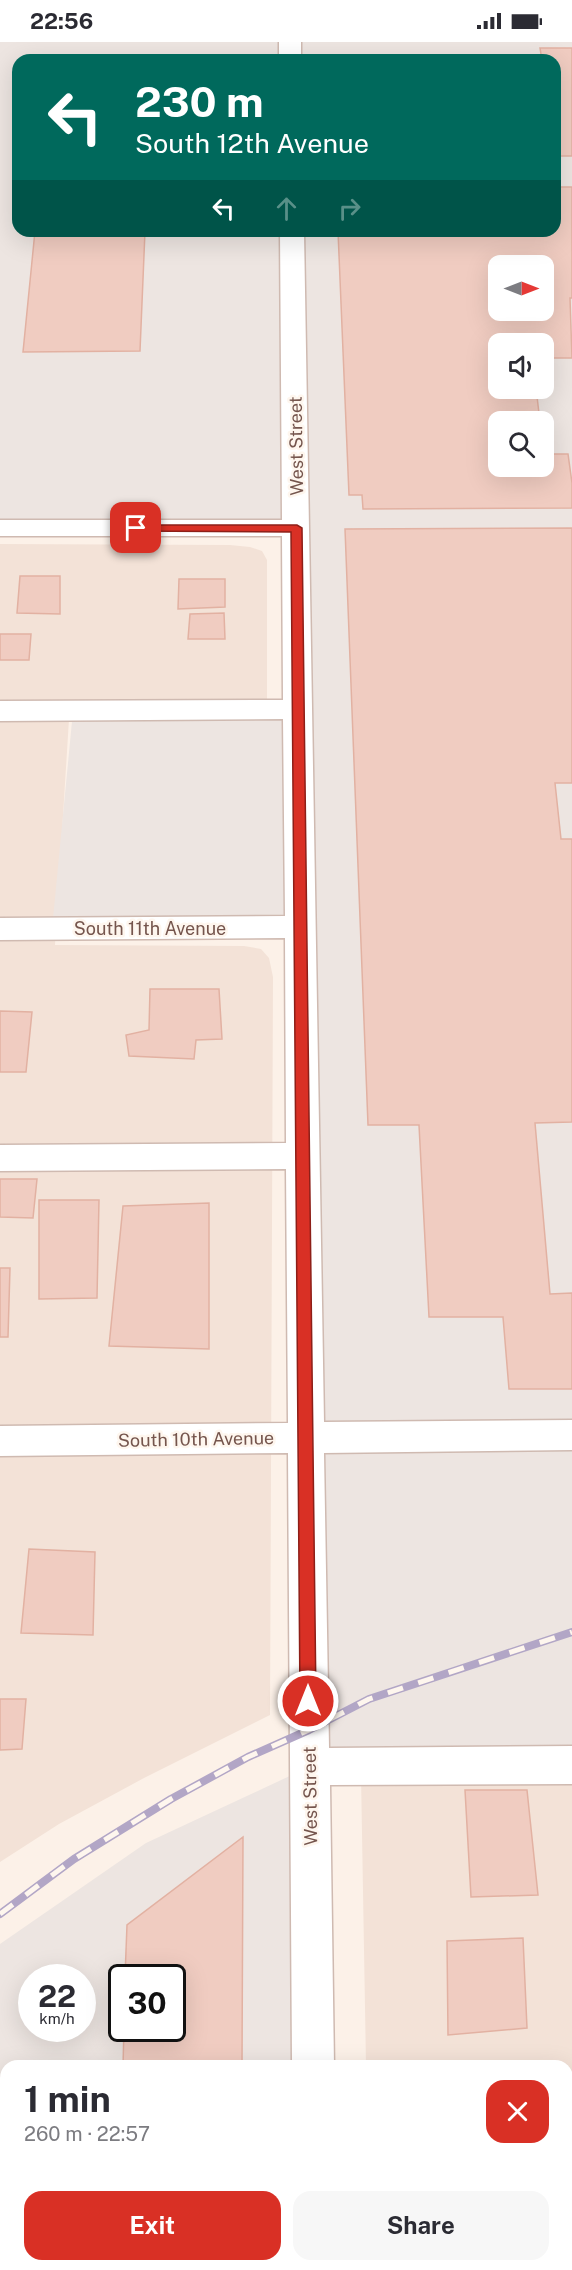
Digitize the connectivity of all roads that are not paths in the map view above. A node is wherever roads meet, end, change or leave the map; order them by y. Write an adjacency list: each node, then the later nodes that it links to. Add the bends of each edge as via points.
1 (292, 237): 3 (street, West Street)
2 (0, 528): 3 (street)
3 (297, 528): 4 (street, West Street)
4 (298, 710): 5 (street); 6 (street, West Street)
5 (0, 711)
6 (301, 927): 7 (street, South 11th Avenue); 8 (street, West Street)
7 (0, 929)
8 (303, 1156): 9 (street); 11 (street, West Street)
9 (0, 1158)
10 (572, 1435): 11 (street, South 10th Avenue)
11 (306, 1438): 12 (street, South 10th Avenue); 14 (street, West Street)
12 (0, 1441)
13 (572, 1765): 14 (street)
14 (309, 1767): 15 (street, West Street)
15 (313, 2060)

